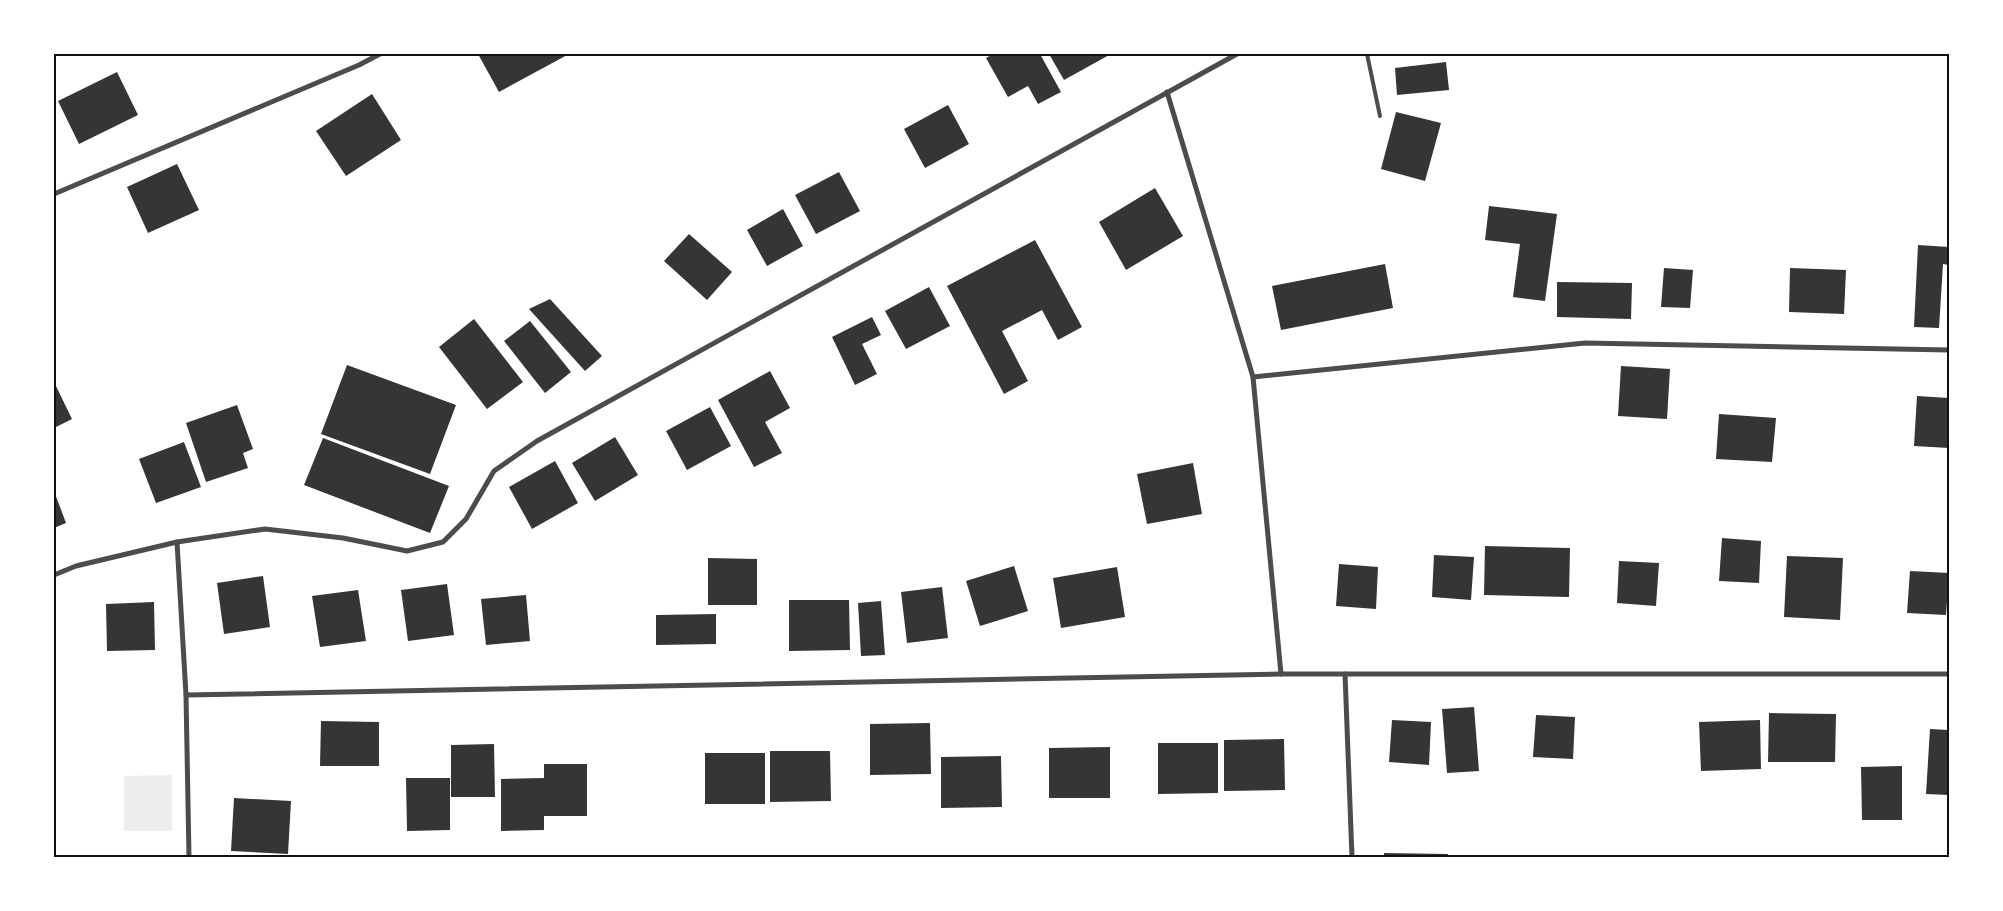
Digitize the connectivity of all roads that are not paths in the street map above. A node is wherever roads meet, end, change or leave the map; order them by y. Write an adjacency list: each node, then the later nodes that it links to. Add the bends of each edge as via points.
1 (380, 54): 6 (street)
2 (1237, 54): 4 (street)
3 (1367, 54): 5 (lane)
4 (1167, 92): 8 (street); 9 (street, via 536,441 494,471 466,519 444,542 407,551 343,538 265,528)
5 (1380, 116)
6 (54, 194)
7 (1949, 350): 8 (street, via 1585,343)
8 (1253, 377): 11 (street)
9 (177, 542): 10 (street, via 76,566); 14 (street)
10 (54, 575)
11 (1281, 674): 12 (street); 14 (street)
12 (1345, 674): 13 (street); 16 (street)
13 (1949, 674)
14 (186, 695): 15 (street)
15 (189, 857)
16 (1352, 857)

